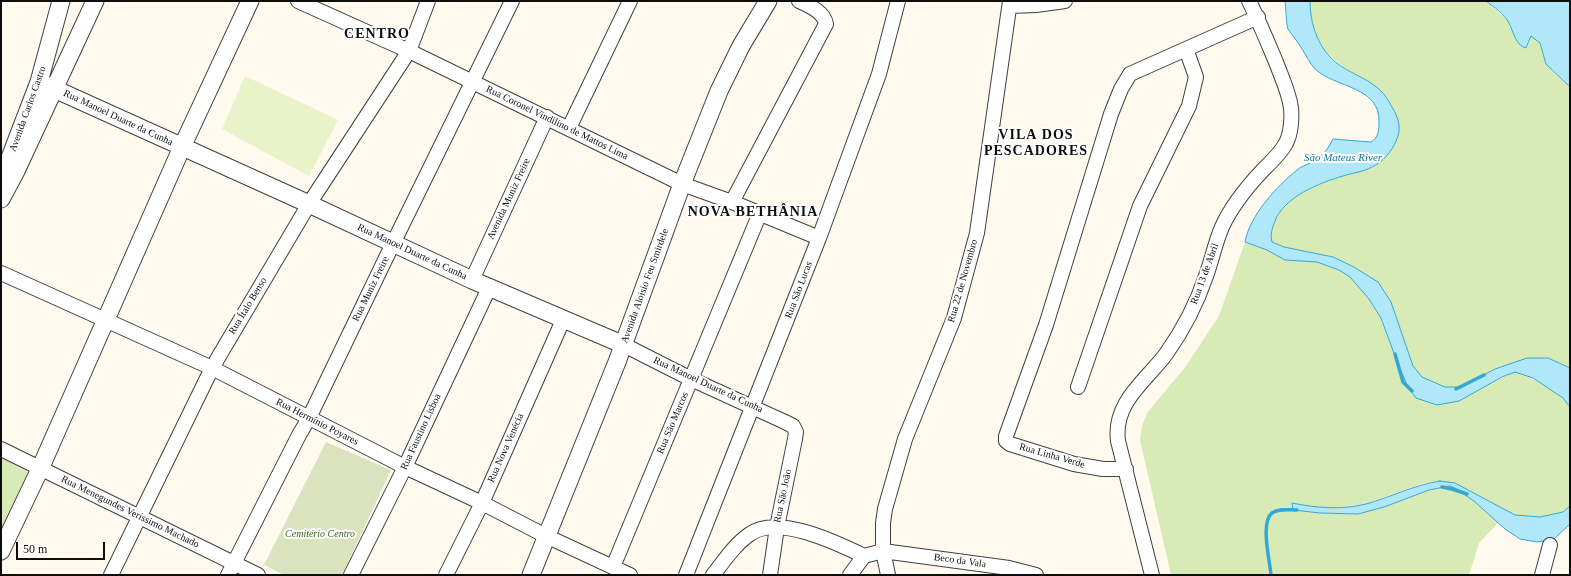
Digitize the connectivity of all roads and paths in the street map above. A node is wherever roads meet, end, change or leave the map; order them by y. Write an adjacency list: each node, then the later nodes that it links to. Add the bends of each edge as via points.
1 (61, 1): 18 (street, Avenida Carlos Castro)
2 (95, 1): 18 (street)
3 (250, 1): 21 (street)
4 (298, 1): 16 (street, Rua Coronel Vindilino de Mattos Lima)
5 (428, 1): 16 (street, Rua Ítalo Benso)
6 (512, 1): 17 (street, Rua Muniz Freire)
7 (630, 1): 20 (street)
8 (768, 1): 22 (street, Avenida Aloisio Feu Smirdele, via 741,46 719,91)
9 (799, 1): 25 (street, via 819,12 825,18 826,24)
10 (898, 1): 28 (street, Rua São Lucas, via 879,74)
11 (1066, 1): 13 (street, via 1036,6)
12 (1249, 1): 14 (street, Rua 13 de Abril)
13 (1010, 3): 52 (street, Rua 22 de Novembro, via 977,233 954,318 903,446 883,523)
14 (1258, 17): 15 (street); 45 (street, Rua 13 de Abril, via 1291,108 1290,133 1286,144 1254,179 1222,227 1196,302 1178,336 1165,356 1127,400 1117,431)
15 (1186, 49): 38 (street, via 1196,77 1188,106 1140,206); 45 (street, Rua Linha Verde, via 1130,74 1124,84 1111,114 1048,318 1006,436 1006,441 1010,444 1074,464 1103,469)
16 (409, 51): 17 (street, Rua Coronel Vindilino de Mattos Lima); 26 (street, Rua Ítalo Benso)
17 (473, 81): 19 (street, Rua Coronel Vindilino de Mattos Lima); 29 (street, Rua Muniz Freire)
18 (47, 85): 21 (street, Rua Manoel Duarte da Cunha); 23 (street, Avenida Carlos Castro, via 8,163); 24 (street, via 16,171)
19 (547, 117): 20 (street, Rua Coronel Vindilino de Mattos Lima); 31 (street, Avenida Muniz Freire)
20 (569, 128): 22 (street, Rua Coronel Vindilino de Mattos Lima)
21 (182, 148): 26 (street, Rua Manoel Duarte da Cunha); 33 (street)
22 (682, 184): 25 (street, Rua Coronel Vindilino de Mattos Lima); 35 (street, Avenida Aloisio Feu Smirdele)
23 (1, 193)
24 (1, 199)
25 (732, 202): 27 (street, Rua Coronel Vindilino de Mattos Lima)
26 (309, 204): 29 (street, Rua Manoel Duarte da Cunha); 36 (street, Rua Ítalo Benso)
27 (760, 213): 28 (street, Rua Coronel Vindilino de Mattos Lima); 37 (street, Rua São Marcos)
28 (819, 238): 39 (street, Rua São Lucas)
29 (393, 244): 31 (street, Rua Manoel Duarte da Cunha); 40 (street, Rua Muniz Freire)
30 (1, 273): 33 (street, Rua Hermínio Poyares)
31 (472, 280): 32 (street, Rua Manoel Duarte da Cunha)
32 (489, 288): 34 (street, Rua Manoel Duarte da Cunha); 43 (street, Rua Faustino Lisboa)
33 (106, 320): 36 (street, Rua Hermínio Poyares); 44 (street)
34 (563, 320): 35 (street, Rua Manoel Duarte da Cunha); 46 (street, Rua Nova Venécia)
35 (624, 345): 37 (street, Rua Manoel Duarte da Cunha); 49 (street, Avenida Aloisio Feu Smirdele)
36 (212, 368): 40 (street, Rua Hermínio Poyares); 47 (street, Rua Ítalo Benso)
37 (691, 379): 39 (street, Rua Manoel Duarte da Cunha); 54 (street, Rua São Marcos)
38 (1078, 387)
39 (753, 407): 41 (street, Rua Manoel Duarte da Cunha); 62 (street, Rua São Lucas)
40 (309, 418): 43 (street, Rua Hermínio Poyares); 55 (street, Rua Muniz Freire)
41 (786, 422): 48 (street, Rua São João, via 793,426 796,432)
42 (1, 449): 44 (street, Rua Menegundes Veríssimo Machado)
43 (405, 467): 46 (street, Rua Hermínio Poyares); 58 (street, Rua Faustino Lisboa)
44 (40, 469): 47 (street, Rua Menegundes Veríssimo Machado); 51 (street)
45 (1126, 469): 68 (street, Rua 13 de Abril)
46 (482, 503): 49 (street, Rua Hermínio Poyares); 59 (street, Rua Nova Venécia)
47 (140, 518): 55 (street, Rua Menegundes Veríssimo Machado); 56 (street, Rua Ítalo Benso)
48 (777, 527): 53 (street, via 818,535); 63 (street, via 766,527 750,533); 64 (street, Rua São João)
49 (546, 536): 54 (street, Rua Hermínio Poyares); 60 (street, Avenida Aloisio Feu Smirdele)
50 (1550, 545): 69 (street)
51 (1, 551)
52 (884, 551): 53 (street); 66 (street, Rua 22 de Novembro); 67 (street, Beco da Vala, via 1009,568)
53 (864, 556): 65 (street)
54 (613, 567): 61 (street, Rua Hermínio Poyares)
55 (231, 569): 57 (street, Rua Menegundes Veríssimo Machado)
56 (111, 575)
57 (258, 575)
58 (351, 575)
59 (446, 575)
60 (531, 575)
61 (630, 575)
62 (686, 575)
63 (712, 575)
64 (770, 575)
65 (850, 575)
66 (888, 575)
67 (1036, 575)
68 (1152, 575)
69 (1542, 575)

